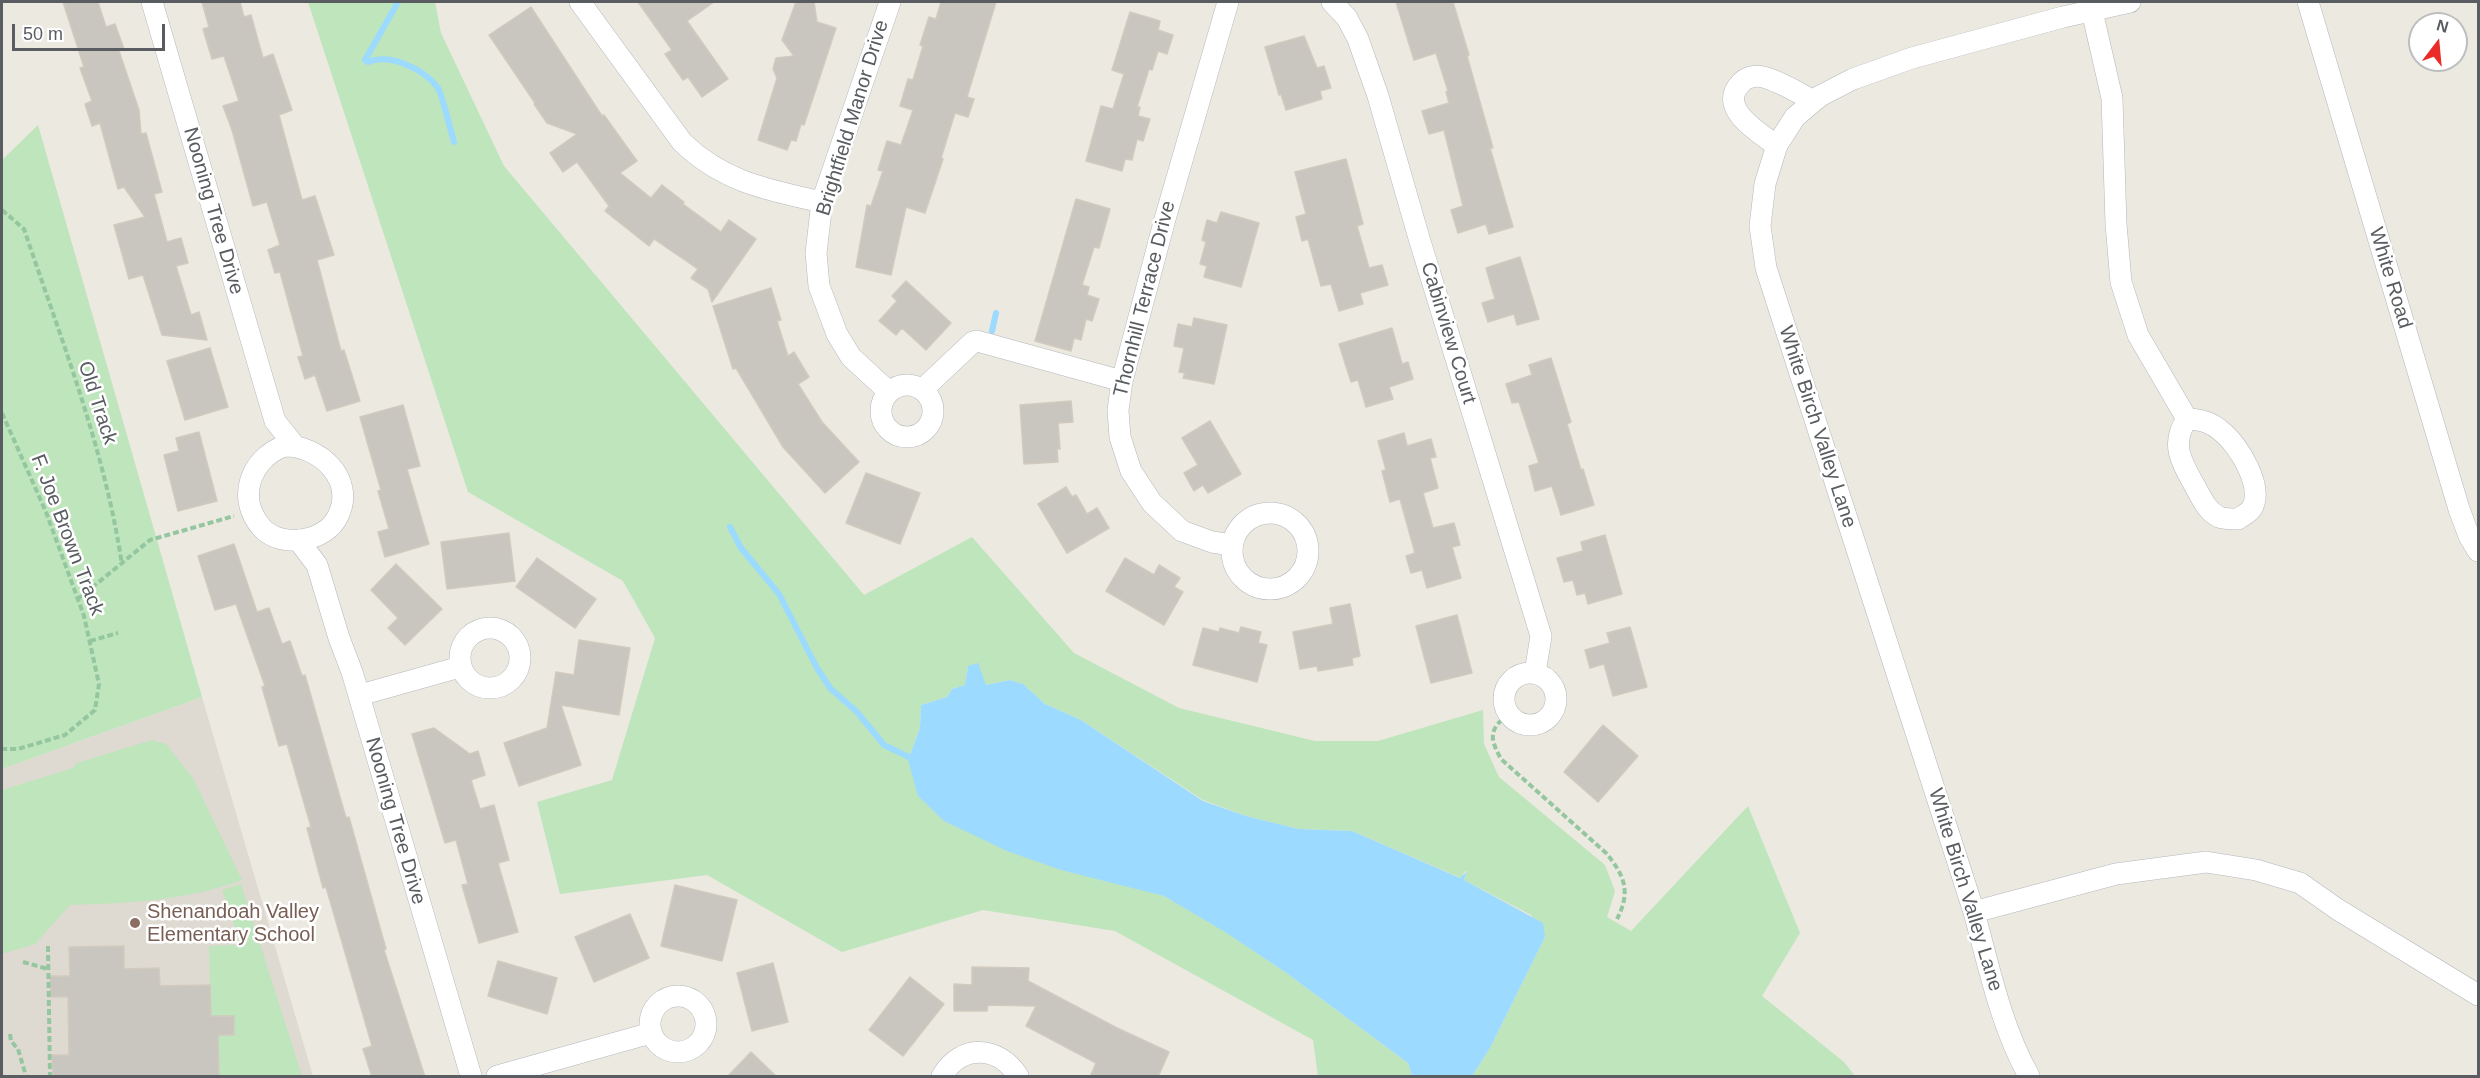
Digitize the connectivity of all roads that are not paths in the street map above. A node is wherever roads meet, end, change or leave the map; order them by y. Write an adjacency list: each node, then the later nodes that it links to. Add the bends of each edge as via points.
1 (152, 2): 16 (street, Nooning Tree Drive)
2 (580, 2): 11 (street, via 682,142 699,159 751,186)
3 (890, 2): 11 (street, Brightfield Manor Drive)
4 (1228, 2): 12 (street, Thornhill Terrace Drive)
5 (1332, 2): 25 (street, Cabinview Court, via 1347,18 1358,39 1380,103 1541,636)
6 (2130, 2): 8 (street, White Birch Valley Lane)
7 (2308, 2): 22 (street, White Road, via 2458,509)
8 (2091, 11): 9 (street, White Birch Valley Lane, via 1912,58 1853,80); 15 (street, via 2112,98 2121,282 2138,335)
9 (1814, 101): 10 (street, White Birch Valley Lane, via 1794,117); 10 (street, via 1764,77 1748,78 1741,83 1735,93 1736,110)
10 (1777, 146): 27 (street, White Birch Valley Lane, via 1765,184 1760,226 1766,268)
11 (822, 202): 14 (street, Brightfield Manor Drive, via 816,253 819,286 828,313 851,357)
12 (1122, 381): 13 (street, via 977,340); 21 (street, Thornhill Terrace Drive, via 1120,437 1131,471 1152,503 1182,531)
13 (922, 390): 14 (street, via 909,385); 14 (street, via 932,405 930,423 909,436 891,432 881,417)
14 (888, 392)
15 (2187, 419): 15 (street, via 2200,419 2222,431 2253,479 2257,493 2251,510 2238,519 2220,517 2206,507 2182,464 2180,434)
16 (274, 421): 17 (street); 18 (street)
17 (295, 446): 18 (street); 19 (street, via 326,459 338,477 343,500 338,516)
18 (269, 453): 20 (street, via 249,480 249,506 262,528 272,535)
19 (319, 535): 20 (street); 23 (street)
20 (298, 540): 23 (street)
21 (1232, 545)
22 (2478, 551)
23 (317, 565): 26 (street, Nooning Tree Drive)
24 (460, 667): 26 (street)
25 (1535, 673): 25 (street, via 1519,675 1506,687 1504,703 1509,714 1527,725 1545,721 1556,706 1551,682)
26 (360, 695): 30 (street, Nooning Tree Drive)
27 (1974, 912): 28 (street, via 2116,874 2205,862 2256,870 2300,883); 34 (street, White Birch Valley Lane, via 2018,1057)
28 (2478, 995)
29 (651, 1033): 31 (street)
30 (471, 1077)
31 (497, 1077)
32 (942, 1077): 33 (street, via 956,1060 976,1052 1002,1058)
33 (1017, 1077)
34 (2029, 1077)

